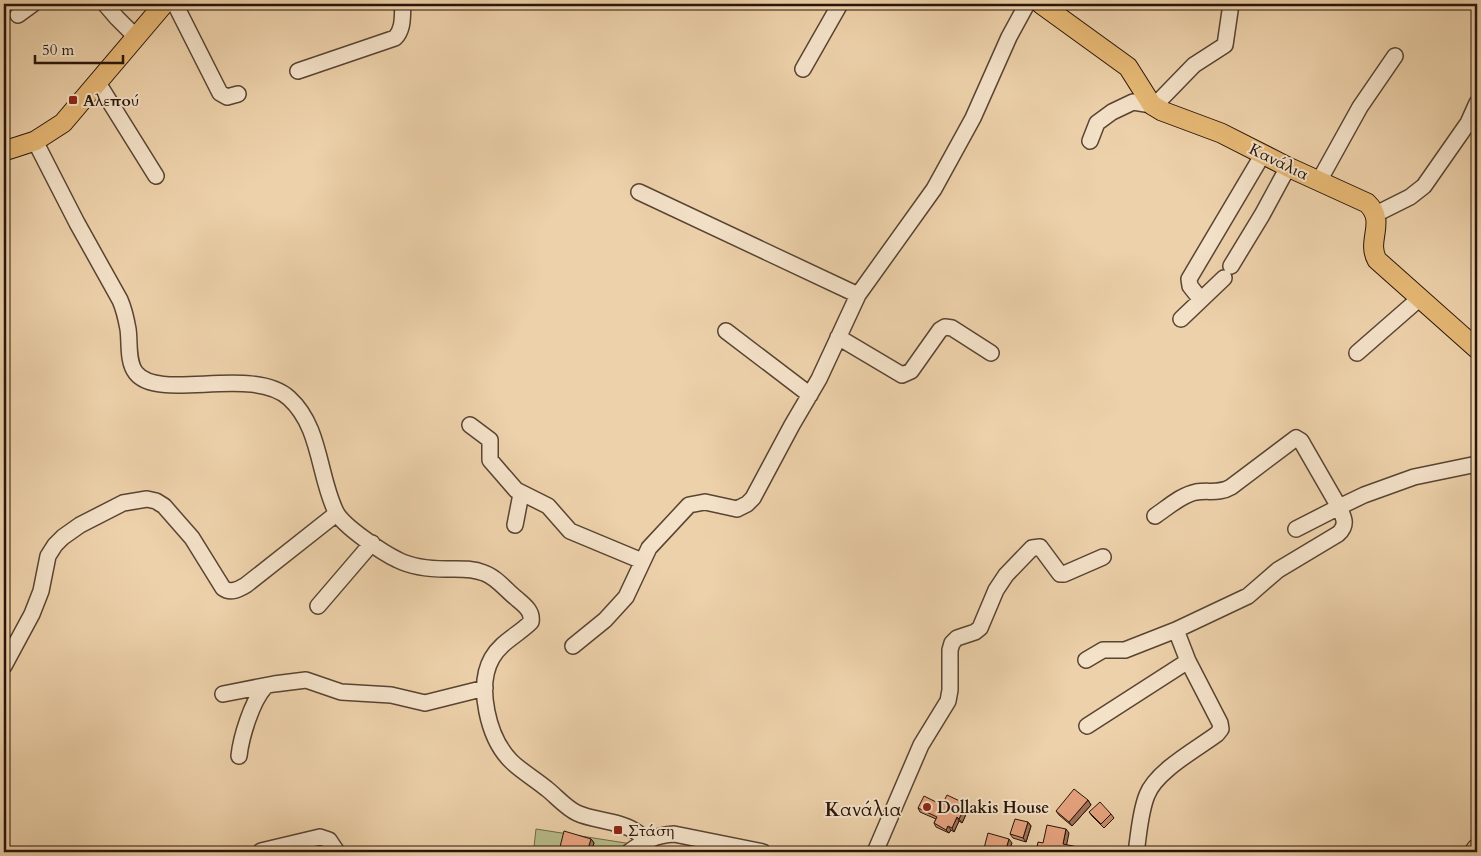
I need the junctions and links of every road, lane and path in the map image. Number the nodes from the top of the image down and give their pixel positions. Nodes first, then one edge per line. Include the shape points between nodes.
1 (33, 4) edge
2 (105, 4) edge
3 (164, 4) edge
4 (174, 4) edge
5 (403, 4) edge
6 (840, 4) edge
7 (1027, 4) edge
8 (1041, 4) edge
9 (1231, 4) edge
10 (1061, 10) edge
11 (18, 15) dead end
12 (136, 37) junction
13 (1395, 56) dead end
14 (802, 69) dead end
15 (298, 71) dead end
16 (98, 83) junction
17 (238, 94) dead end
18 (1477, 103) edge
19 (1152, 105) junction
20 (1471, 130) edge
21 (35, 141) junction
22 (1090, 141) dead end
23 (4, 152) edge
24 (1262, 154) junction
25 (1288, 167) junction
26 (156, 176) dead end
27 (1319, 181) junction
28 (640, 192) dead end
29 (1376, 214) junction
30 (858, 295) junction
31 (1420, 298) junction
32 (1201, 300) junction
33 (1181, 319) dead end
34 (726, 331) dead end
35 (838, 337) junction
36 (1477, 349) edge
37 (991, 353) dead end
38 (1357, 354) dead end
39 (810, 394) junction
40 (470, 425) dead end
41 (1477, 464) edge
42 (521, 494) junction
43 (1339, 507) junction
44 (336, 514) junction
45 (1154, 516) dead end
46 (514, 525) dead end
47 (1296, 529) dead end
48 (372, 543) junction
49 (1103, 558) dead end
50 (642, 562) junction
51 (318, 606) dead end
52 (1176, 630) junction
53 (573, 646) dead end
54 (1086, 660) dead end
55 (1188, 661) junction
56 (4, 666) edge
57 (265, 687) junction
58 (485, 688) junction
59 (223, 694) dead end
60 (1087, 726) dead end
61 (239, 756) dead end
62 (645, 841) junction
63 (1477, 848) edge
64 (261, 851) dead end
65 (337, 852) edge
66 (630, 852) edge
67 (763, 852) edge
68 (875, 852) edge
69 (1136, 852) edge
70 (1474, 852) edge

1 - 11 street
2 - 12 street
3 - 12 main road
4 - 17 street via 220,93 227,97
5 - 15 street via 401,27 395,38
6 - 14 street
7 - 30 street via 973,118 934,189
8 - 10 main road
9 - 19 street via 1225,45 1194,65
10 - 19 main road via 1128,67
12 - 16 main road
13 - 27 street via 1360,107
16 - 21 main road via 63,123
16 - 26 street
18 - 20 street
19 - 22 street via 1133,102 1112,112 1097,123
19 - 24 main road, Κανάλια via 1170,115 1227,135
20 - 29 street via 1424,186
21 - 23 main road
21 - 44 street via 120,300 135,372 149,382 238,383 278,391 286,396 298,407 310,429
24 - 25 main road, Κανάλια
24 - 32 street via 1189,279 1190,286
25 - 27 main road, Κανάλια
25 - 32 street via 1228,272
27 - 29 main road, Κανάλια via 1363,200
28 - 30 street
29 - 31 main road via 1375,256
30 - 35 street
31 - 36 main road
31 - 38 street
32 - 33 street
34 - 39 street
35 - 37 street via 902,375 911,371 945,326
35 - 39 street
39 - 50 street via 753,498 737,508 705,502 689,505 653,543
40 - 42 street via 489,439 491,462
41 - 43 street via 1414,478
42 - 46 street
42 - 50 street via 548,506 570,531
43 - 45 street via 1301,441 1296,438 1231,487 1219,492 1189,494
43 - 47 street
43 - 52 street via 1345,522 1344,529 1338,534 1278,570 1248,596
44 - 48 street
44 - 56 street via 246,584 230,591 221,585 192,538 160,502 138,499 109,509 67,533 50,551 35,607
48 - 51 street
48 - 58 street via 408,564 484,573 531,613 531,622 499,648 486,670
49 - 68 street via 1060,574 1040,547 1032,548 996,590 980,628 954,640 950,650 948,701 920,745
50 - 53 street via 626,597 606,620
52 - 54 street via 1126,650 1103,650
52 - 55 street
55 - 60 street
55 - 69 street via 1221,729 1153,784 1145,800
57 - 58 street via 306,680 341,692 390,695 425,703
57 - 59 street
57 - 61 street via 243,733
58 - 62 street via 490,727 511,761 573,811 628,827
62 - 66 street
62 - 67 street via 674,834
63 - 70 main road
64 - 65 street via 320,837 329,840

